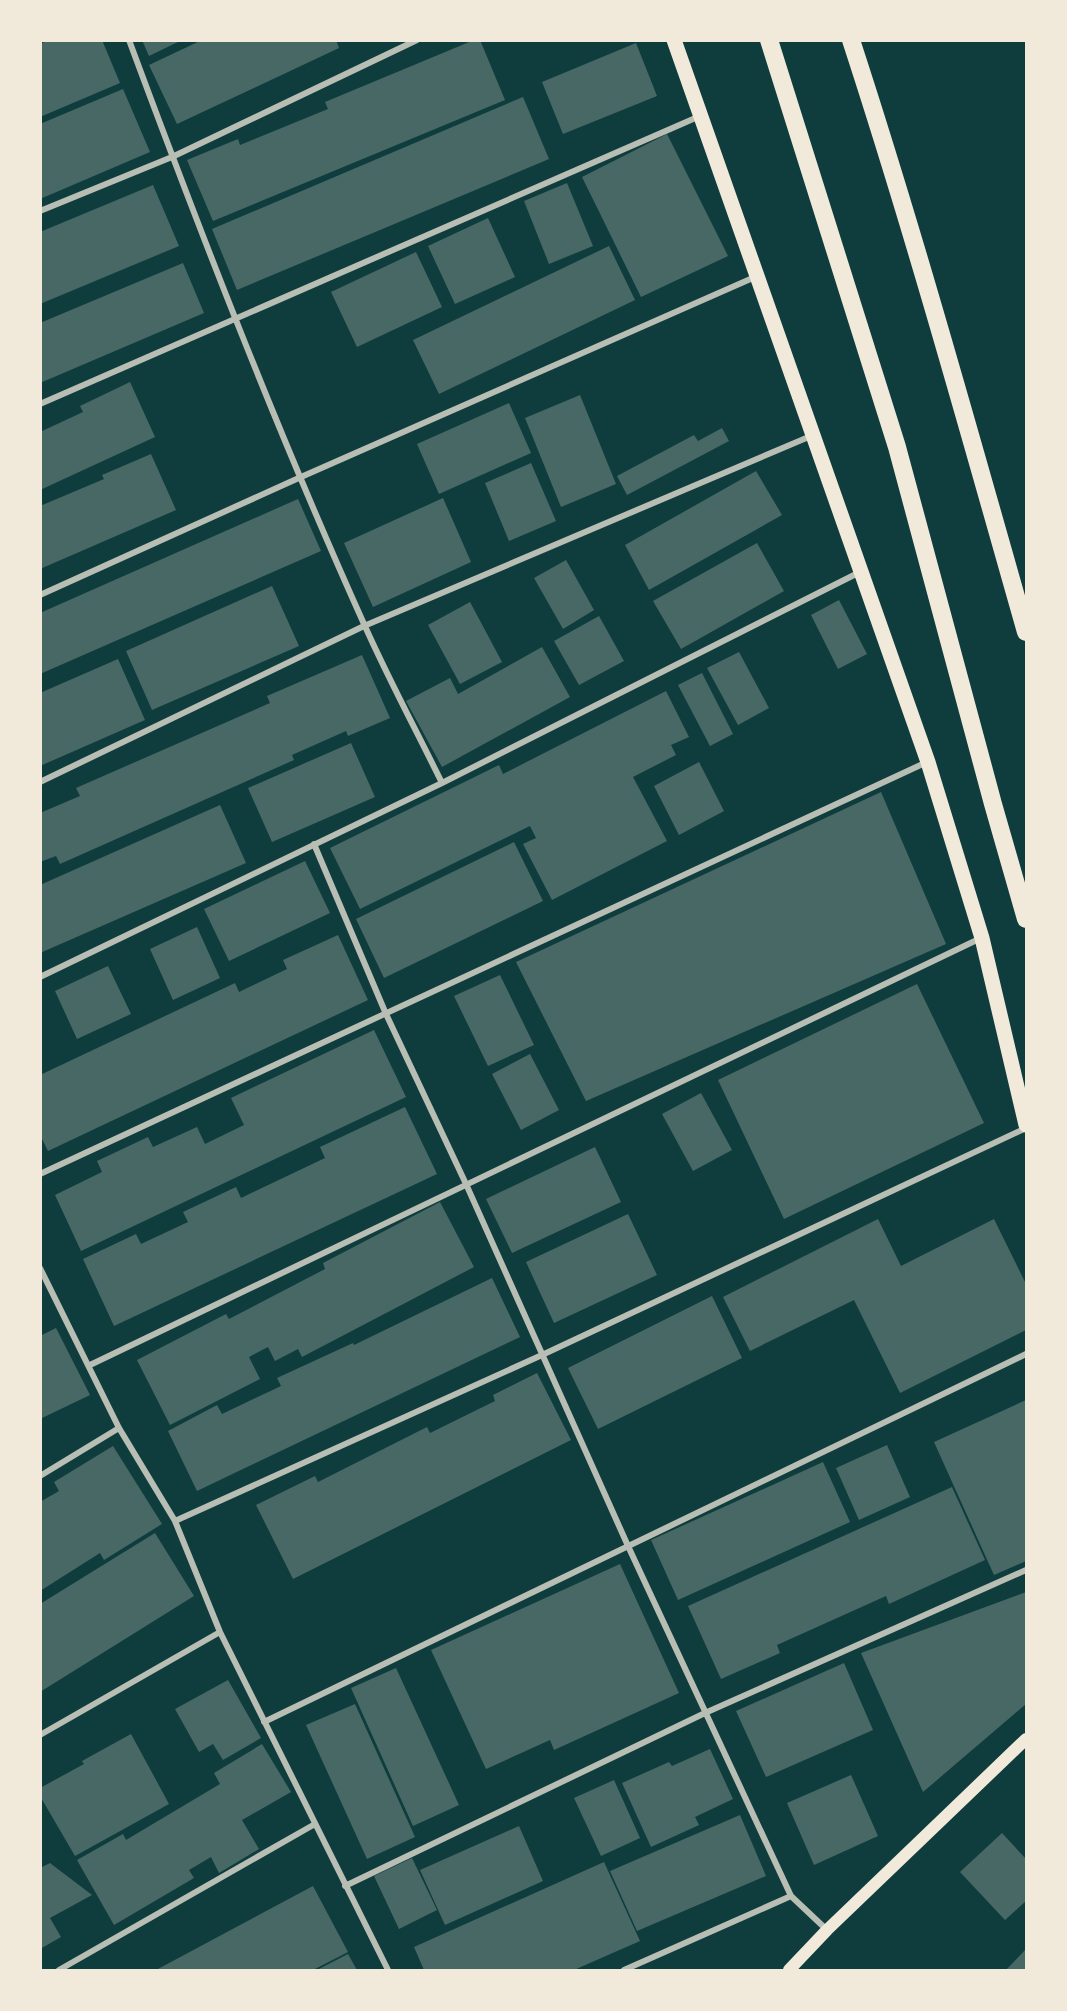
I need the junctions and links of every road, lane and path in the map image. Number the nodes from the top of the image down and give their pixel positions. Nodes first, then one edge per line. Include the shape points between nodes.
1 (129, 40) edge
2 (417, 40) edge
3 (674, 40) edge
4 (769, 40) edge
5 (851, 40) edge
6 (700, 116) junction
7 (172, 157) junction
8 (40, 211) edge
9 (758, 276) junction
10 (234, 318) junction
11 (40, 404) edge
12 (813, 435) junction
13 (301, 477) junction
14 (861, 572) junction
15 (40, 595) edge
16 (364, 626) junction
17 (1026, 632) edge
18 (928, 762) junction
19 (40, 782) edge
20 (442, 783) junction
21 (314, 844) junction
22 (1026, 919) edge
23 (982, 938) junction
24 (40, 977) edge
25 (386, 1014) junction
26 (1026, 1127) edge
27 (40, 1174) edge
28 (466, 1184) junction
29 (40, 1268) edge
30 (1026, 1354) edge
31 (542, 1355) junction
32 (90, 1365) junction
33 (119, 1428) junction
34 (40, 1476) edge
35 (175, 1521) junction
36 (628, 1546) junction
37 (1026, 1570) edge
38 (220, 1632) junction
39 (705, 1713) junction
40 (264, 1722) junction
41 (40, 1735) edge
42 (1026, 1739) edge
43 (315, 1824) junction
44 (345, 1886) junction
45 (790, 1896) junction
46 (827, 1930) junction
47 (59, 1971) edge
48 (388, 1971) edge
49 (624, 1971) edge
50 (789, 1971) edge

1 - 7 street
2 - 7 street
3 - 6 main road
4 - 22 highway via 897,447
5 - 17 highway
6 - 9 main road
6 - 10 street
7 - 8 street
7 - 10 street
9 - 12 main road
9 - 13 street
10 - 11 street
10 - 13 street
12 - 14 main road
12 - 16 street
13 - 15 street
13 - 16 street
14 - 18 main road
14 - 20 street
16 - 19 street
16 - 20 street
18 - 23 main road
18 - 25 street
20 - 21 street
21 - 24 street
21 - 25 street
23 - 26 main road
23 - 28 street
25 - 27 street
25 - 28 street
26 - 31 street
28 - 31 street
28 - 32 street
29 - 32 street
30 - 36 street
31 - 35 street
31 - 36 street
32 - 33 street
33 - 34 street
33 - 35 street
35 - 38 street
36 - 39 street
36 - 40 street
37 - 39 street
38 - 40 street
38 - 41 street
39 - 44 street
39 - 45 street
40 - 43 street
42 - 46 main road
43 - 44 street
43 - 47 street
44 - 48 street
45 - 46 street
45 - 49 street
46 - 50 main road

